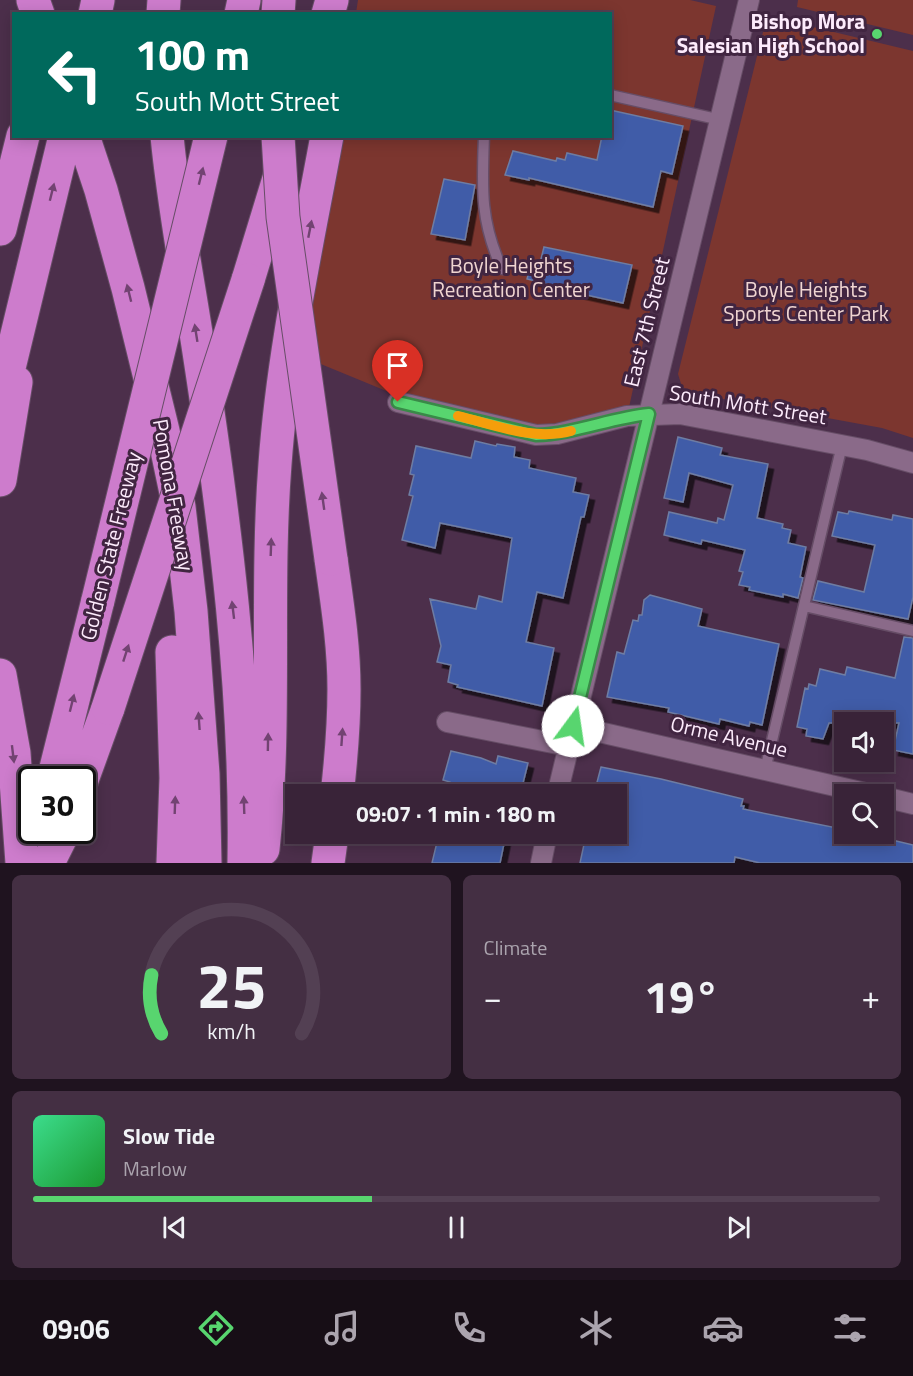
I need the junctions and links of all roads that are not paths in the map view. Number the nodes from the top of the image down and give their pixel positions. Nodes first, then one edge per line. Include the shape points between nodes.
1 (749, 0) edge
2 (612, 95) edge
3 (721, 120) junction
4 (22, 138) edge
5 (65, 138) edge
6 (84, 138) edge
7 (167, 138) edge
8 (211, 138) edge
9 (278, 138) edge
10 (290, 138) edge
11 (327, 138) edge
12 (484, 138) edge
13 (3, 217) edge
14 (38, 247) junction
15 (502, 269) dead end
16 (398, 402) dead end
17 (0, 405) edge
18 (649, 414) junction
19 (164, 431) junction
20 (842, 445) junction
21 (913, 464) edge
22 (0, 480) edge
23 (804, 606) junction
24 (913, 631) edge
25 (0, 675) edge
26 (447, 722) dead end
27 (573, 726) junction
28 (568, 746) junction
29 (56, 766) edge
30 (87, 766) edge
31 (765, 770) junction
32 (338, 784) edge
33 (559, 784) edge
34 (834, 786) edge
35 (894, 799) edge
36 (913, 804) edge
37 (0, 825) edge
38 (37, 844) edge
39 (58, 844) edge
40 (331, 844) edge
41 (545, 844) edge
42 (20, 863) edge
43 (32, 863) edge
44 (48, 863) edge
45 (173, 863) edge
46 (205, 863) edge
47 (244, 863) edge
48 (262, 863) edge
49 (328, 863) edge
50 (541, 863) edge

1 - 3 street, East 7th Street
2 - 3 lane
3 - 18 street, East 7th Street
4 - 13 highway
14 -> 5 highway
19 -> 6 highway, Pomona Freeway
47 -> 7 highway via 236,628
29 -> 8 highway, Golden State Freeway, bridge
32 -> 9 highway, bridge via 344,688 339,613 283,217
30 -> 10 highway, bridge via 248,280
48 -> 11 highway via 267,809 275,464 286,356
12 - 15 lane via 482,196 492,247
14 - 17 highway
14 - 22 highway
16 - 18 street, South Mott Street via 536,435
18 - 20 street, South Mott Street via 680,414
18 - 27 street, East 7th Street
45 -> 19 highway via 175,711
46 -> 19 highway, Pomona Freeway via 191,611 179,507
20 - 21 street, South Mott Street
20 - 23 lane
23 - 24 lane
23 - 31 lane
25 -> 42 highway via 14,753
26 - 28 street
27 - 28 street, East 7th Street
27 - 31 street, Orme Avenue
28 - 33 street, East 7th Street
31 - 34 street, Orme Avenue
35 - 36 street
37 - 42 highway
38 - 43 highway
39 - 44 highway
40 - 49 highway
41 - 50 street

